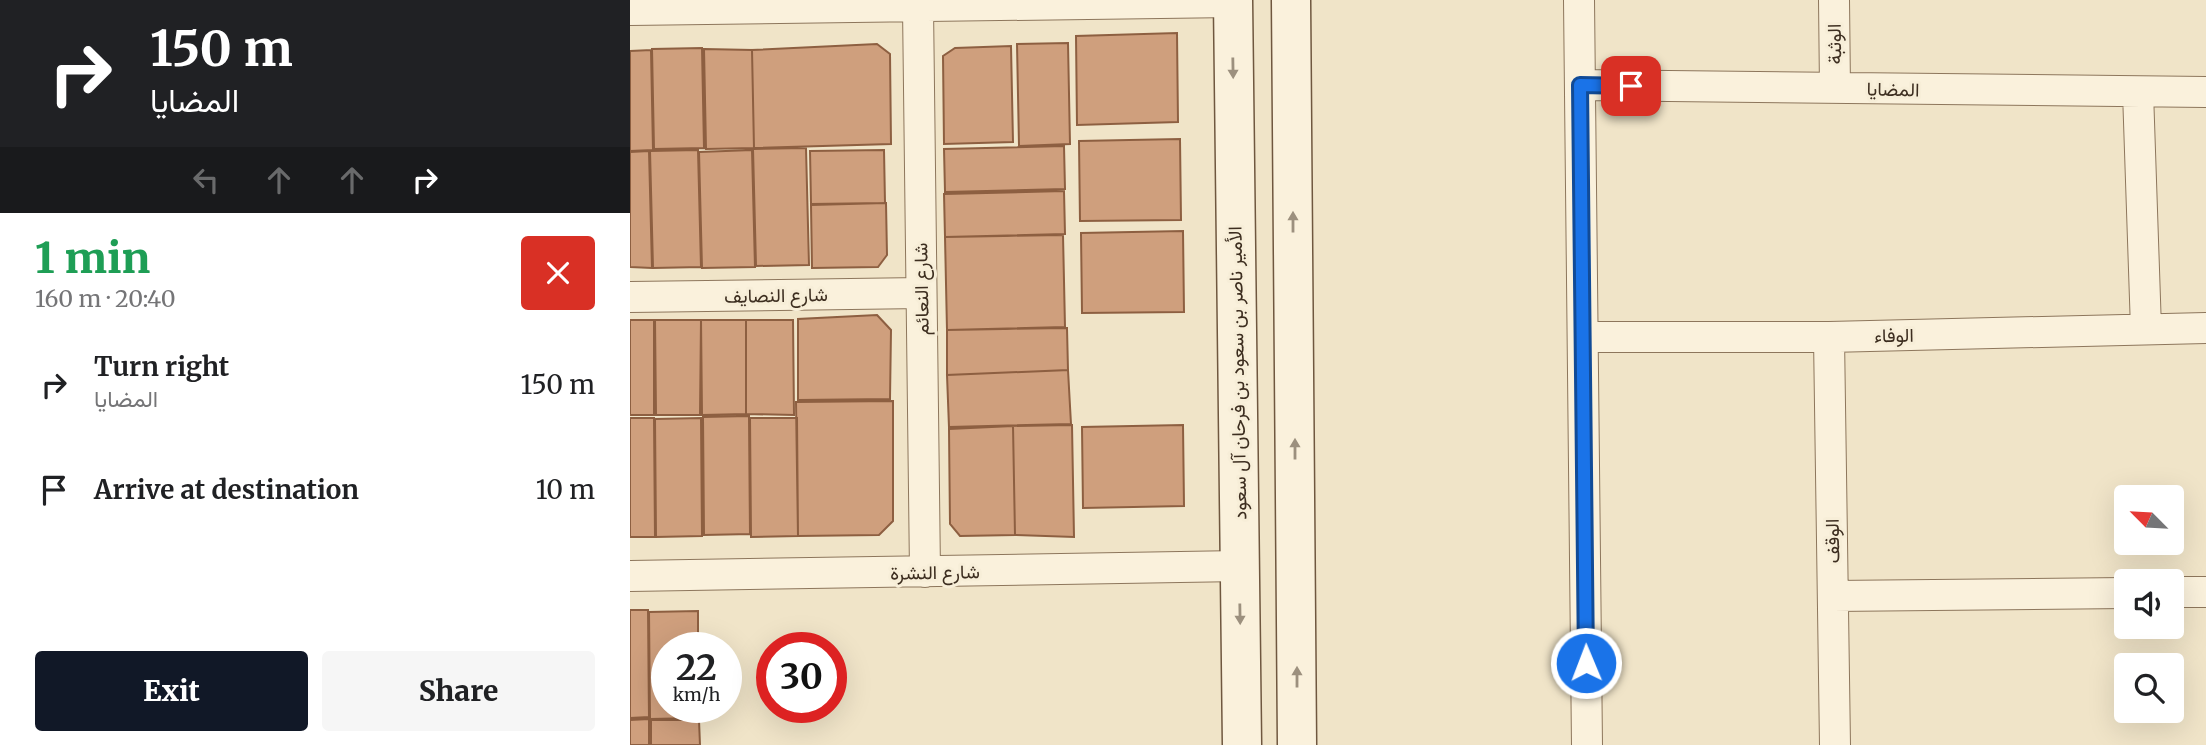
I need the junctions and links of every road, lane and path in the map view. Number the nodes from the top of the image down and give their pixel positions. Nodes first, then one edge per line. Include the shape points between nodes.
1 (1291, 0) edge
2 (1579, 0) edge
3 (1834, 0) edge
4 (1233, 1) edge
5 (918, 7) junction
6 (630, 10) edge
7 (1580, 85) junction
8 (1835, 88) junction
9 (2138, 92) junction
10 (2206, 92) edge
11 (921, 293) junction
12 (630, 297) edge
13 (2206, 328) edge
14 (2146, 329) junction
15 (1583, 337) junction
16 (1829, 337) junction
17 (1240, 566) junction
18 (925, 572) junction
19 (630, 576) edge
20 (2184, 592) edge
21 (2206, 592) edge
22 (2114, 593) edge
23 (1833, 596) junction
24 (1242, 745) edge
25 (1297, 745) edge
26 (1587, 745) edge
27 (1835, 745) edge

25 -> 1 street
2 - 7 street
3 - 8 street, الوثبة
4 - 5 street
4 -> 17 street, الأمير ناصر بن سعود بن فرحان آل سعود
5 - 6 street
5 - 11 street, شارع النعائم
7 - 8 street, المضايا
7 - 15 street
8 - 9 street, المضايا
9 - 10 street, المضايا
9 - 14 street
11 - 12 street, شارع النصايف
11 - 18 street, شارع النعائم
13 - 14 street, الوفاء
14 - 16 street, الوفاء
15 - 16 street, الوفاء
15 - 26 street
16 - 23 street, الوقف
17 - 18 street, شارع النشرة
17 -> 24 street, الأمير ناصر بن سعود بن فرحان آل سعود
18 - 19 street, شارع النشرة
20 - 21 street
22 - 23 street
23 - 27 street, الوقف

